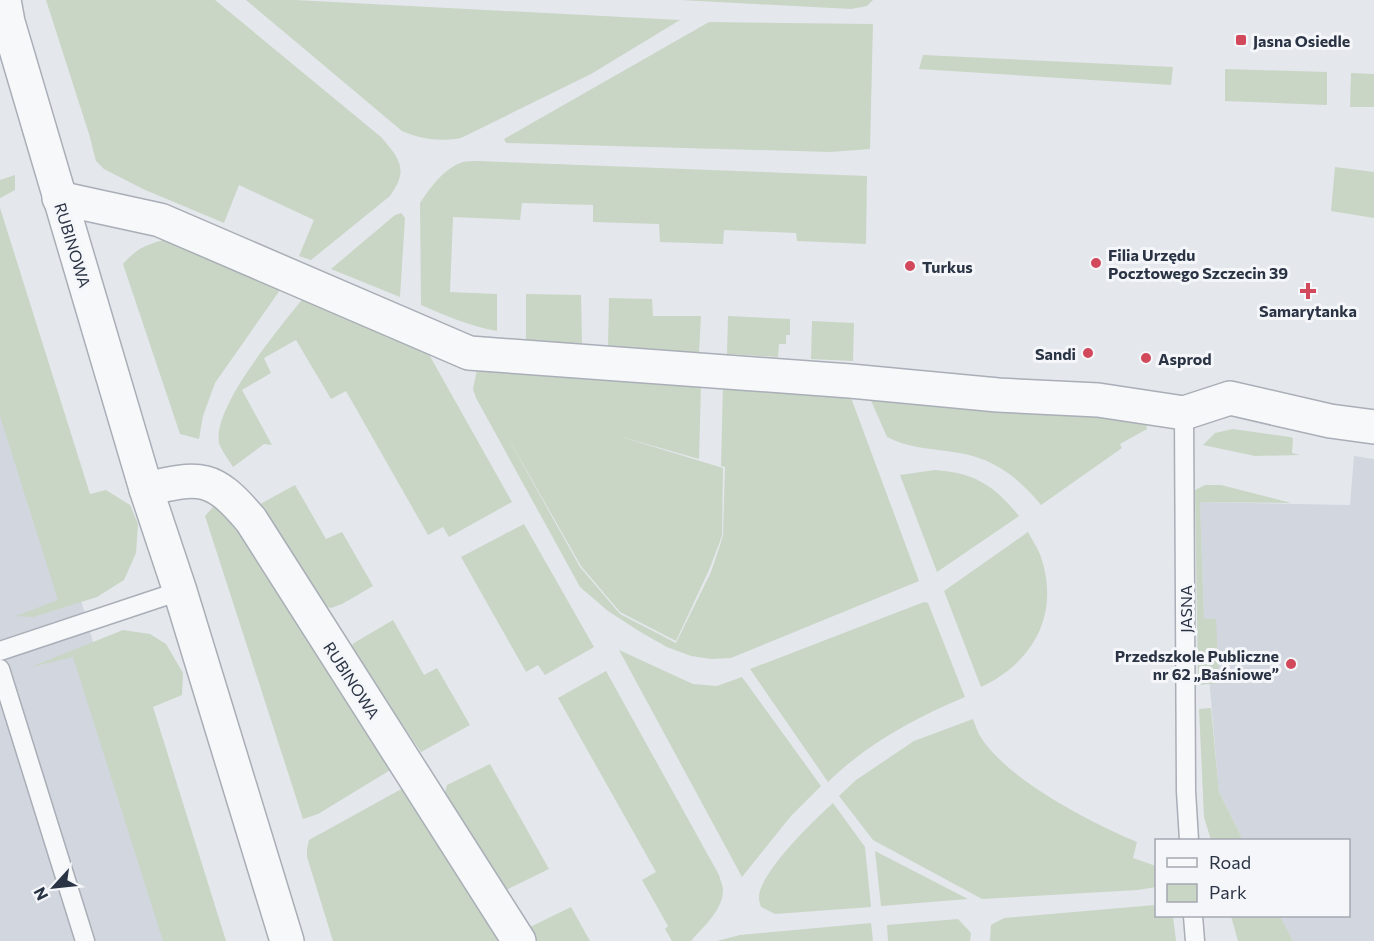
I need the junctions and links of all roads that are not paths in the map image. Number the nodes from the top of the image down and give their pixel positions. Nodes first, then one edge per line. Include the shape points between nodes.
1 (4, 0) edge
2 (59, 198) junction
3 (1184, 413) junction
4 (1374, 427) edge
5 (146, 489) junction
6 (180, 591) junction
7 (0, 651) edge
8 (0, 669) edge
9 (1189, 839) edge
10 (1193, 917) edge
11 (85, 941) edge
12 (287, 941) edge
13 (519, 941) edge
14 (1195, 941) edge

1 - 2 street, RUBINOWA
2 - 3 street via 160,220 469,353 1098,400
2 - 5 street, RUBINOWA
3 - 4 street via 1230,398
3 - 9 lane, JASNA
5 - 6 street, RUBINOWA
5 - 13 street, RUBINOWA via 185,480 209,482 232,498 251,520
6 - 7 lane
6 - 12 street, RUBINOWA
8 - 11 lane
10 - 14 lane

